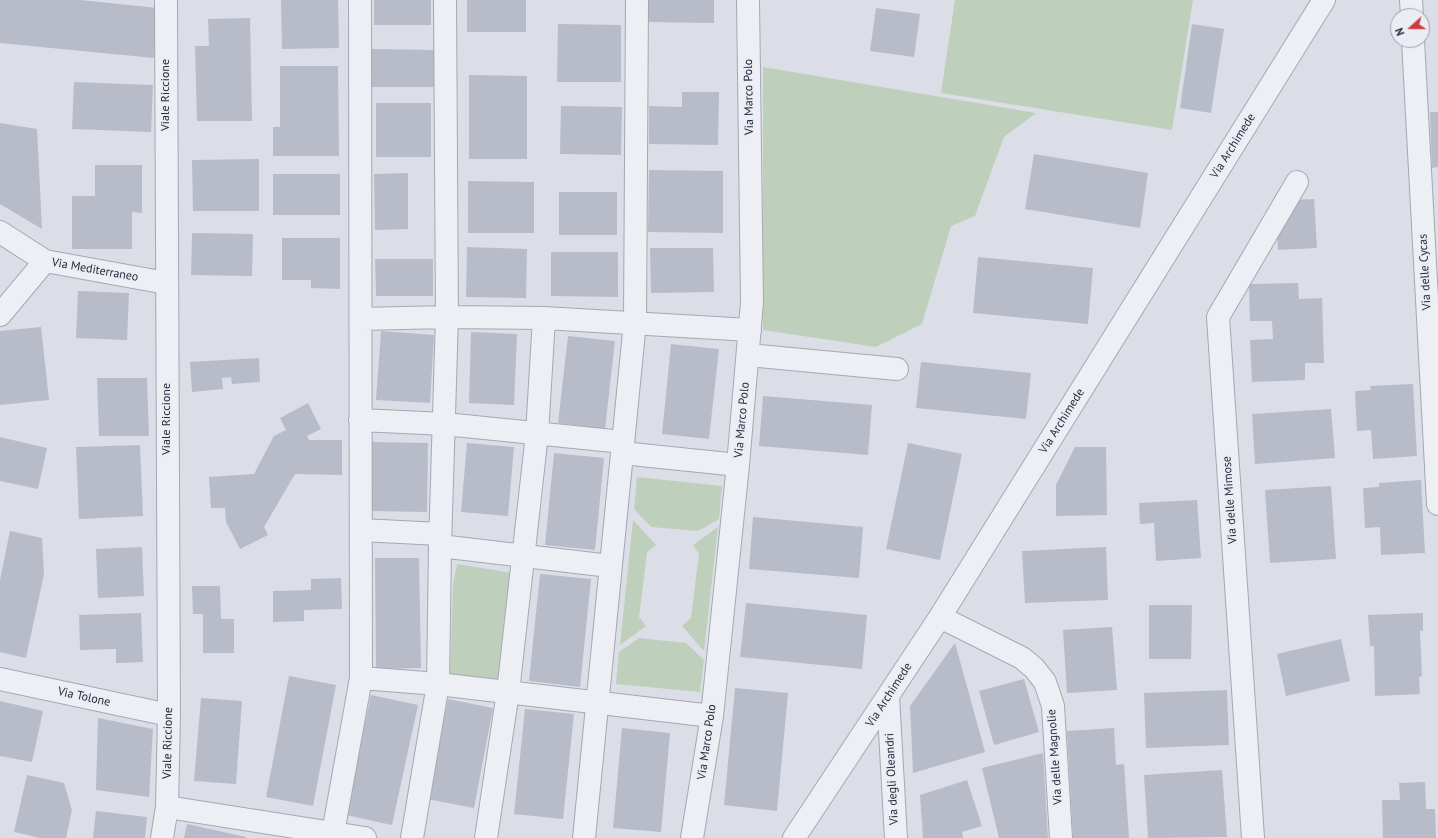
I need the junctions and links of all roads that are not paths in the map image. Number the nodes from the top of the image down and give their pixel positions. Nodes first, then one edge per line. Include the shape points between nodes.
1 (166, 0) edge
2 (360, 0) edge
3 (445, 0) edge
4 (637, 0) edge
5 (748, 0) edge
6 (1324, 0) edge
7 (1413, 48) edge
8 (1297, 182) dead end
9 (0, 232) edge
10 (46, 261) junction
11 (166, 283) junction
12 (0, 315) edge
13 (447, 317) junction
14 (544, 318) junction
15 (361, 319) junction
16 (635, 322) junction
17 (750, 330) junction
18 (748, 355) junction
19 (897, 369) dead end
20 (360, 420) junction
21 (445, 424) junction
22 (537, 434) junction
23 (623, 448) junction
24 (738, 465) junction
25 (1438, 504) edge
26 (361, 530) junction
27 (440, 540) junction
28 (522, 555) junction
29 (610, 566) junction
30 (940, 617) junction
31 (361, 678) junction
32 (0, 679) edge
33 (438, 684) junction
34 (508, 692) junction
35 (888, 696) junction
36 (598, 703) junction
37 (169, 715) junction
38 (712, 716) junction
39 (167, 807) junction
40 (333, 833) junction
41 (162, 838) edge
42 (364, 838) edge
43 (412, 838) edge
44 (486, 838) edge
45 (584, 838) edge
46 (692, 838) edge
47 (794, 838) edge
48 (896, 838) edge
49 (1061, 838) edge
50 (1253, 838) edge

1 - 11 street, Viale Riccione
2 - 15 street
3 - 13 street
4 - 16 street
5 - 17 street, Via Marco Polo via 752,302
6 - 30 street, Via Archimede
7 - 25 street, Via delle Cycas
8 - 50 street, Via delle Mimose via 1218,317
9 - 10 street
10 - 11 street, Via Mediterraneo
10 - 12 street, Via Mediterraneo
11 - 37 street, Viale Riccione
13 - 14 street
13 - 15 street
13 - 21 street
14 - 16 street
14 - 22 street
15 - 20 street
16 - 17 street
16 - 23 street
17 - 18 street, Via Marco Polo
18 - 19 street
18 - 24 street, Via Marco Polo
20 - 21 street
20 - 26 street
21 - 22 street
21 - 27 street
22 - 23 street
22 - 28 street
23 - 24 street
23 - 29 street
24 - 38 street, Via Marco Polo
26 - 27 street
26 - 31 street
27 - 28 street
27 - 33 street
28 - 29 street
28 - 34 street
29 - 36 street
30 - 35 street, Via Archimede
30 - 49 street, Via delle Magnolie via 1022,658 1045,682 1053,706
31 - 33 street
31 - 40 street
32 - 37 street, Via Tolone
33 - 34 street
33 - 43 street
34 - 36 street
34 - 44 street
35 - 47 street, Via Archimede
35 - 48 street, Via degli Oleandri
36 - 38 street
36 - 45 street
37 - 39 street, Viale Riccione
38 - 46 street, Via Marco Polo
39 - 40 street
39 - 41 street, Viale Riccione
40 - 42 street

